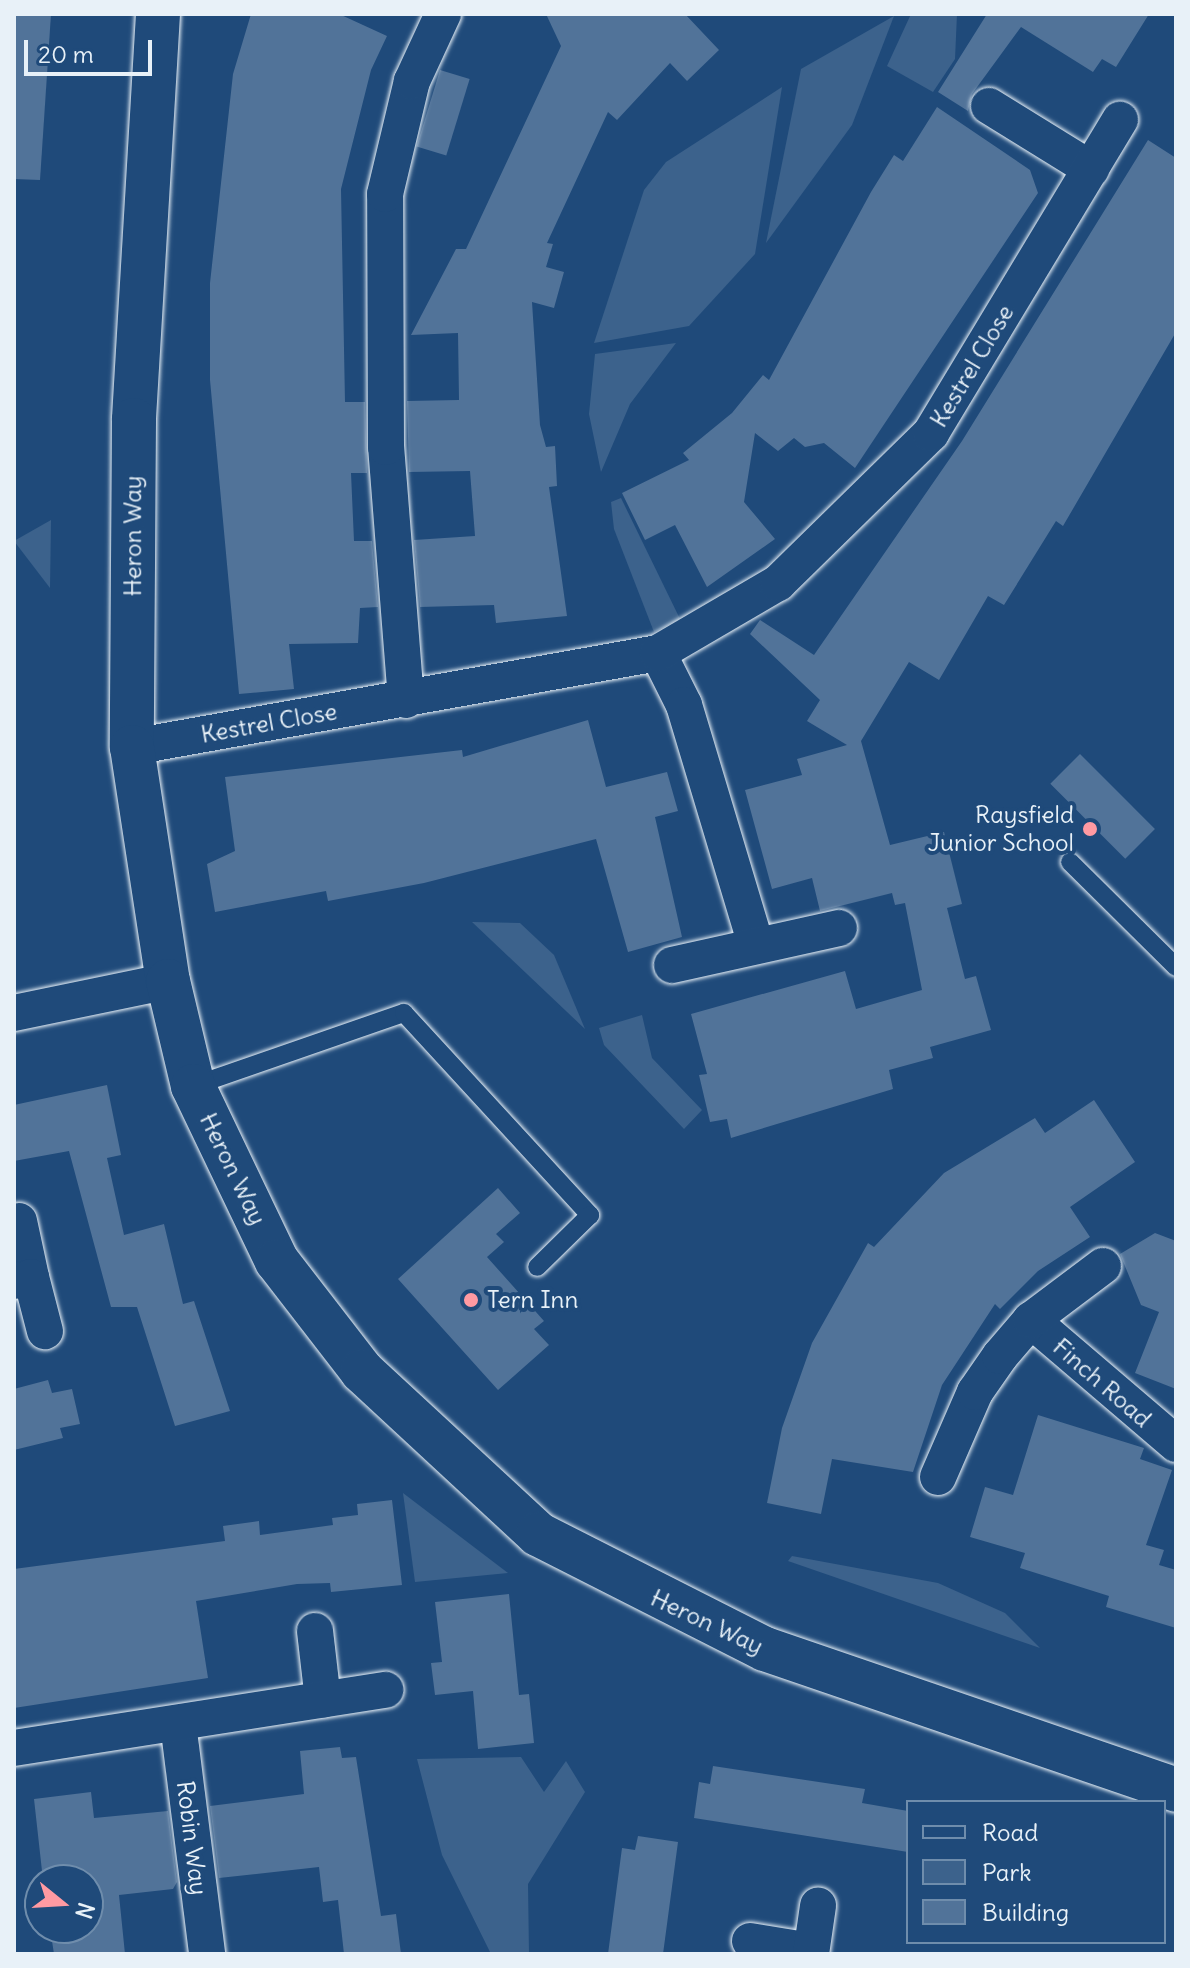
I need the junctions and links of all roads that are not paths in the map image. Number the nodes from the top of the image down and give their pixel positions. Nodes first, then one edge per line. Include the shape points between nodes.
1 (158, 14) edge
2 (443, 14) edge
3 (989, 106) dead end
4 (1120, 120) dead end
5 (1091, 169) junction
6 (658, 653) junction
7 (406, 700) junction
8 (132, 747) junction
9 (1070, 862) dead end
10 (839, 928) dead end
11 (756, 945) junction
12 (672, 965) dead end
13 (1176, 967) edge
14 (168, 981) junction
15 (14, 1013) edge
16 (193, 1086) junction
17 (19, 1221) dead end
18 (1103, 1266) dead end
19 (537, 1267) dead end
20 (22, 1279) edge
21 (1031, 1320) junction
22 (45, 1331) dead end
23 (1176, 1444) edge
24 (938, 1477) dead end
25 (315, 1631) dead end
26 (386, 1690) dead end
27 (323, 1700) junction
28 (178, 1723) junction
29 (14, 1748) edge
30 (1176, 1790) edge
31 (818, 1906) dead end
32 (750, 1941) dead end
33 (811, 1953) edge
34 (207, 1954) edge

1 - 8 street, Heron Way via 134,420
2 - 7 street via 412,81 385,194 386,447
3 - 5 street
4 - 5 street, Kestrel Close
5 - 6 street, Kestrel Close via 931,433 778,583
6 - 7 street, Kestrel Close
6 - 11 street via 684,705
7 - 8 street, Kestrel Close
8 - 14 street, Heron Way
9 - 13 lane
10 - 11 street
11 - 12 street
14 - 15 street
14 - 16 street, Heron Way
16 - 19 lane via 404,1013 590,1215
16 - 30 street, Heron Way via 277,1261 362,1371 538,1534 640,1591 765,1649
17 - 20 street
18 - 21 street, Finch Road
20 - 22 street
21 - 23 street, Finch Road
21 - 24 street, Finch Road via 975,1392
25 - 27 street
26 - 27 street
27 - 28 street
28 - 29 street
28 - 34 street, Robin Way
31 - 33 street
32 - 33 street

